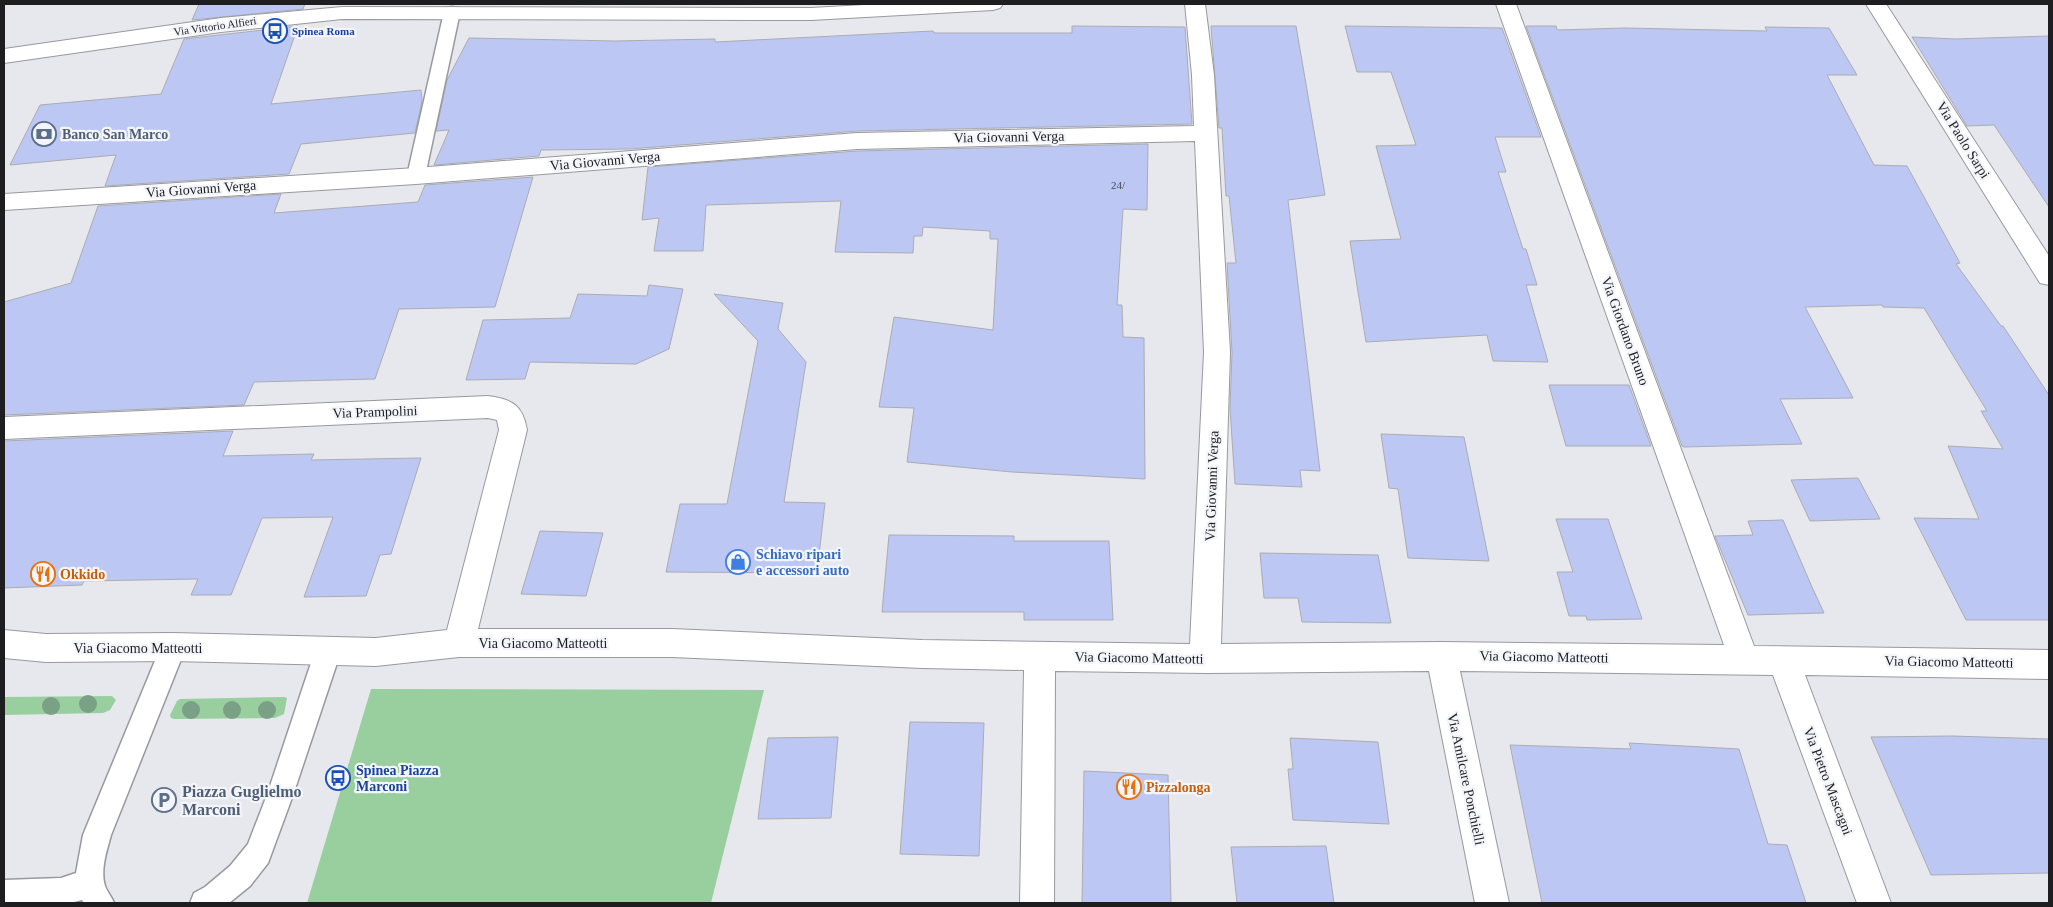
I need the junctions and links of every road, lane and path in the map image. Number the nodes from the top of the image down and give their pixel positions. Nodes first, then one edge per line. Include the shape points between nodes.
1 (867, 4) edge
2 (993, 4) edge
3 (1195, 4) edge
4 (1506, 4) edge
5 (1876, 4) edge
6 (452, 12) junction
7 (839, 13) junction
8 (5, 56) edge
9 (1206, 133) junction
10 (416, 176) junction
11 (4, 202) edge
12 (2049, 276) edge
13 (4, 428) edge
14 (459, 642) junction
15 (4, 644) edge
16 (173, 647) junction
17 (46, 648) junction
18 (328, 651) junction
19 (4, 655) edge
20 (1040, 656) junction
21 (1441, 656) junction
22 (1206, 659) junction
23 (1744, 659) junction
24 (1783, 659) junction
25 (2049, 664) edge
26 (95, 893) edge
27 (4, 894) edge
28 (204, 903) edge
29 (1037, 903) edge
30 (1492, 903) edge
31 (1874, 903) edge

1 - 7 street
2 - 7 street, Via Vittorio Alfieri
3 - 9 street, Via Giovanni Verga
4 - 23 street, Via Giordano Bruno
5 - 12 street, Via Paolo Sarpi
6 - 7 street, Via Vittorio Alfieri
6 - 8 street, Via Vittorio Alfieri via 286,17
6 - 10 lane
9 - 10 street, Via Giovanni Verga via 857,141
9 - 22 street, Via Giovanni Verga via 1217,352
10 - 11 street, Via Giovanni Verga
13 - 14 street, Via Prampolini via 488,407 503,409 511,417 513,430
14 - 18 street, Via Giacomo Matteotti via 376,652
14 - 20 street, Via Giacomo Matteotti via 672,643
15 - 17 street, Via Giacomo Matteotti
16 - 17 street, Via Giacomo Matteotti
16 - 18 street, Via Giacomo Matteotti
16 - 26 lane via 98,835 90,861
17 - 19 street, Via Giacomo Matteotti
18 - 28 lane via 258,853 240,876
20 - 22 street, Via Giacomo Matteotti
20 - 29 street
21 - 22 street, Via Giacomo Matteotti
21 - 23 street, Via Giacomo Matteotti
21 - 30 street, Via Amilcare Ponchielli
23 - 24 street, Via Giacomo Matteotti
24 - 25 street, Via Giacomo Matteotti
24 - 31 street, Via Pietro Mascagni
26 - 27 lane

